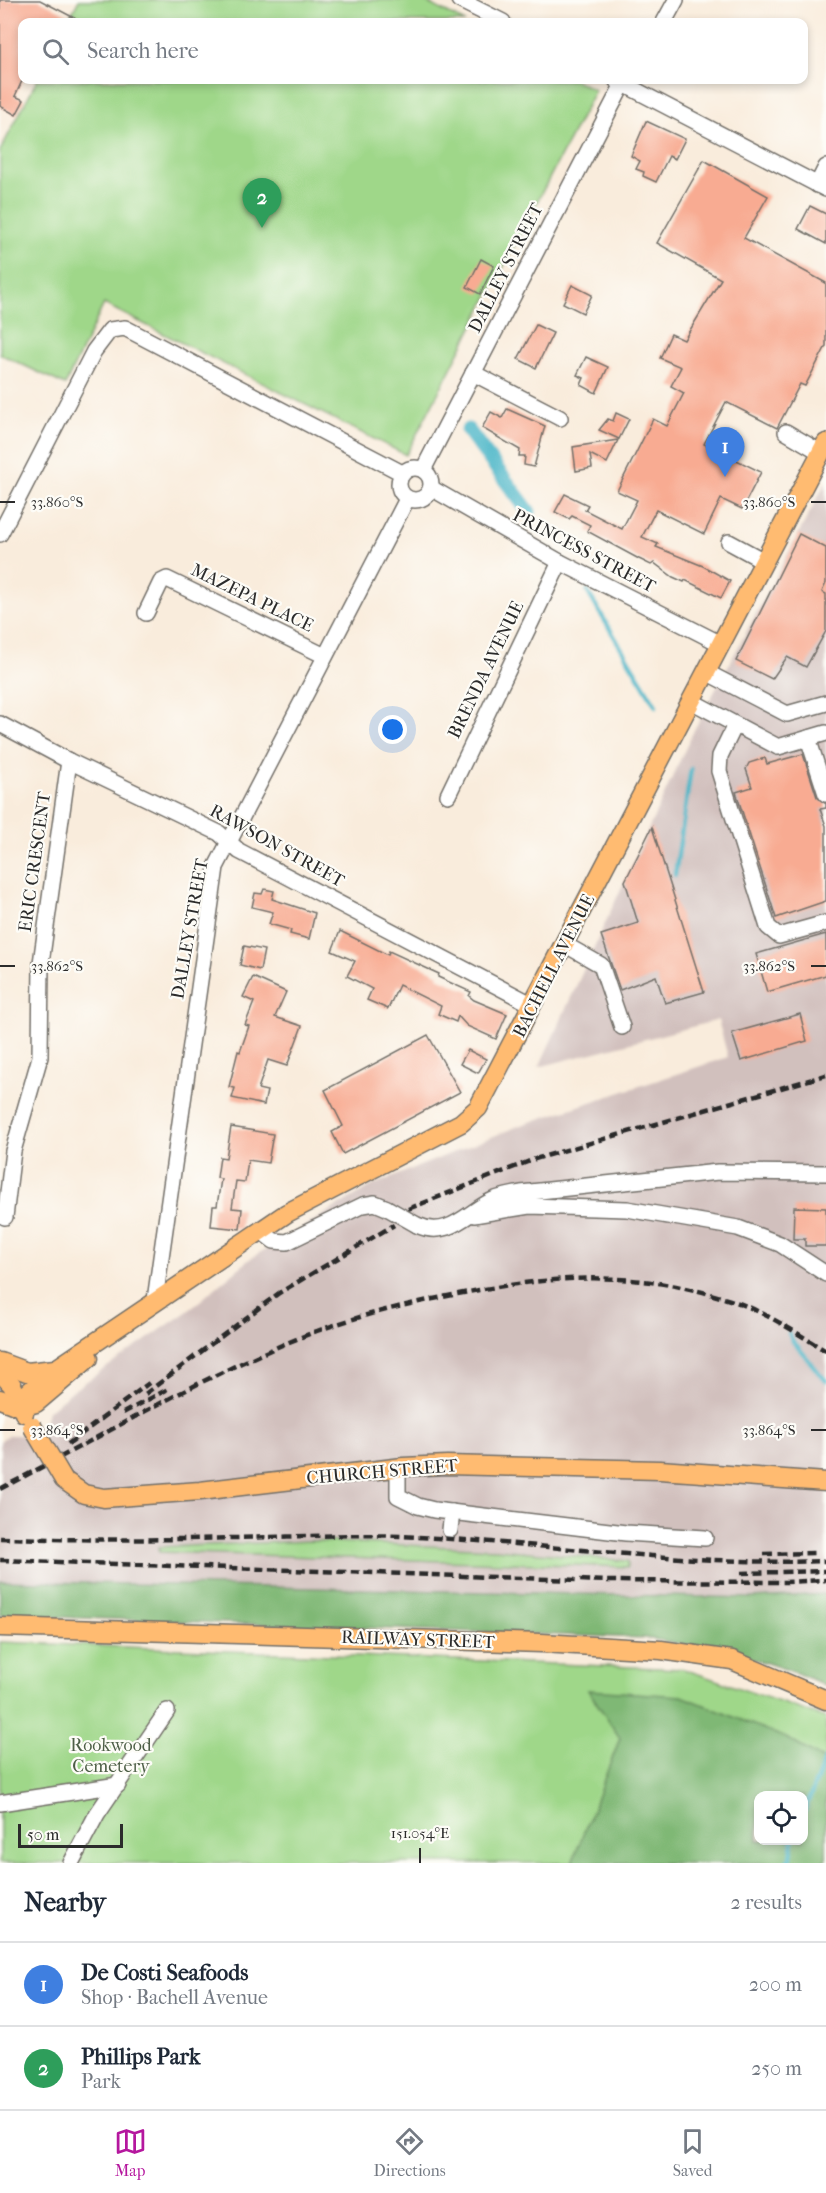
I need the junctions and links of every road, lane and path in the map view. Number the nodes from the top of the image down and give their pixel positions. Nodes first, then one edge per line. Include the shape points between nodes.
1 (459, 0) edge
2 (676, 0) edge
3 (495, 18) edge
4 (666, 18) edge
5 (624, 84) edge
6 (627, 84) edge
7 (826, 167) edge
8 (821, 187) edge
9 (473, 373) junction
10 (560, 418) dead end
11 (786, 432) dead end
12 (823, 448) edge
13 (423, 470) junction
14 (402, 473) junction
15 (431, 488) junction
16 (407, 498) junction
17 (0, 534) edge
18 (729, 542) dead end
19 (764, 561) junction
20 (560, 562) junction
21 (146, 613) dead end
22 (721, 644) junction
23 (325, 656) junction
24 (706, 672) junction
25 (691, 701) junction
26 (826, 703) edge
27 (0, 724) edge
28 (735, 725) junction
29 (826, 733) edge
30 (808, 738) junction
31 (69, 761) junction
32 (826, 794) edge
33 (448, 795) dead end
34 (227, 843) junction
35 (826, 923) edge
36 (564, 945) junction
37 (533, 1005) junction
38 (622, 1027) dead end
39 (826, 1173) edge
40 (4, 1216) dead end
41 (471, 1216) junction
42 (260, 1230) junction
43 (826, 1274) edge
44 (155, 1300) junction
45 (114, 1331) junction
46 (0, 1362) edge
47 (56, 1369) junction
48 (0, 1372) edge
49 (0, 1399) edge
50 (20, 1407) junction
51 (398, 1468) junction
52 (826, 1482) edge
53 (452, 1512) junction
54 (450, 1530) dead end
55 (705, 1538) dead end
56 (0, 1627) edge
57 (826, 1700) edge
58 (167, 1711) dead end
59 (118, 1785) junction
60 (0, 1803) edge
61 (71, 1863) edge

1 - 3 street
2 - 4 street
5 - 9 street, DALLEY STREET
6 - 8 street
7 - 8 street
9 - 10 street
9 - 13 street, DALLEY STREET
11 - 12 street
12 - 19 main road, BACHELL AVENUE
13 - 14 street via 412,468
13 - 15 street via 430,478
14 - 16 street via 399,487
14 - 17 street via 125,328 110,330 94,351
15 - 16 street via 421,499
15 - 20 street, PRINCESS STREET
16 - 23 street, DALLEY STREET
18 - 19 street
19 - 22 main road, BACHELL AVENUE
20 - 22 street, PRINCESS STREET
20 - 33 street, BRENDA AVENUE
21 - 23 street, MAZEPA PLACE via 161,582 167,579
22 - 24 main road, BACHELL AVENUE
23 - 34 street, DALLEY STREET
24 - 25 main road, BACHELL AVENUE
24 - 26 street via 787,714
25 - 28 street
25 - 36 main road, BACHELL AVENUE
27 - 31 street, RAWSON STREET
28 - 30 street via 778,747
28 - 35 street via 720,756 719,771 768,927 779,936
29 - 30 street
30 - 32 street
31 - 34 street, RAWSON STREET via 219,833
31 - 40 street, ERIC CRESCENT via 40,963 40,1057 13,1151
34 - 37 street, RAWSON STREET
34 - 44 street, DALLEY STREET via 216,867
36 - 37 main road, BACHELL AVENUE
36 - 38 street via 601,965
37 - 42 main road, BACHELL AVENUE via 485,1099 470,1116 314,1197
39 - 41 street via 718,1172 540,1191 491,1201
41 - 42 street, bridge via 440,1229 426,1230 375,1203 363,1205 287,1242 274,1241
41 - 43 street via 529,1206 627,1209 738,1228 780,1244
42 - 44 main road, BACHELL AVENUE
44 - 45 main road, BACHELL AVENUE
45 - 47 main road, BACHELL AVENUE
45 - 50 main road, BACHELL AVENUE via 72,1374 36,1403
46 - 47 main road via 27,1372
47 - 50 main road, BACHELL AVENUE via 32,1389
48 - 50 main road, CHURCH STREET via 16,1393
49 - 50 main road
50 - 51 main road, CHURCH STREET, bridge via 64,1480 84,1494 115,1498 200,1491
51 - 52 main road, CHURCH STREET via 447,1465 660,1470
51 - 53 street via 398,1496 418,1506
53 - 54 street
53 - 55 street via 626,1533
56 - 57 main road, RAILWAY STREET via 661,1650 732,1660
58 - 59 street
59 - 60 street
59 - 61 street via 97,1814

